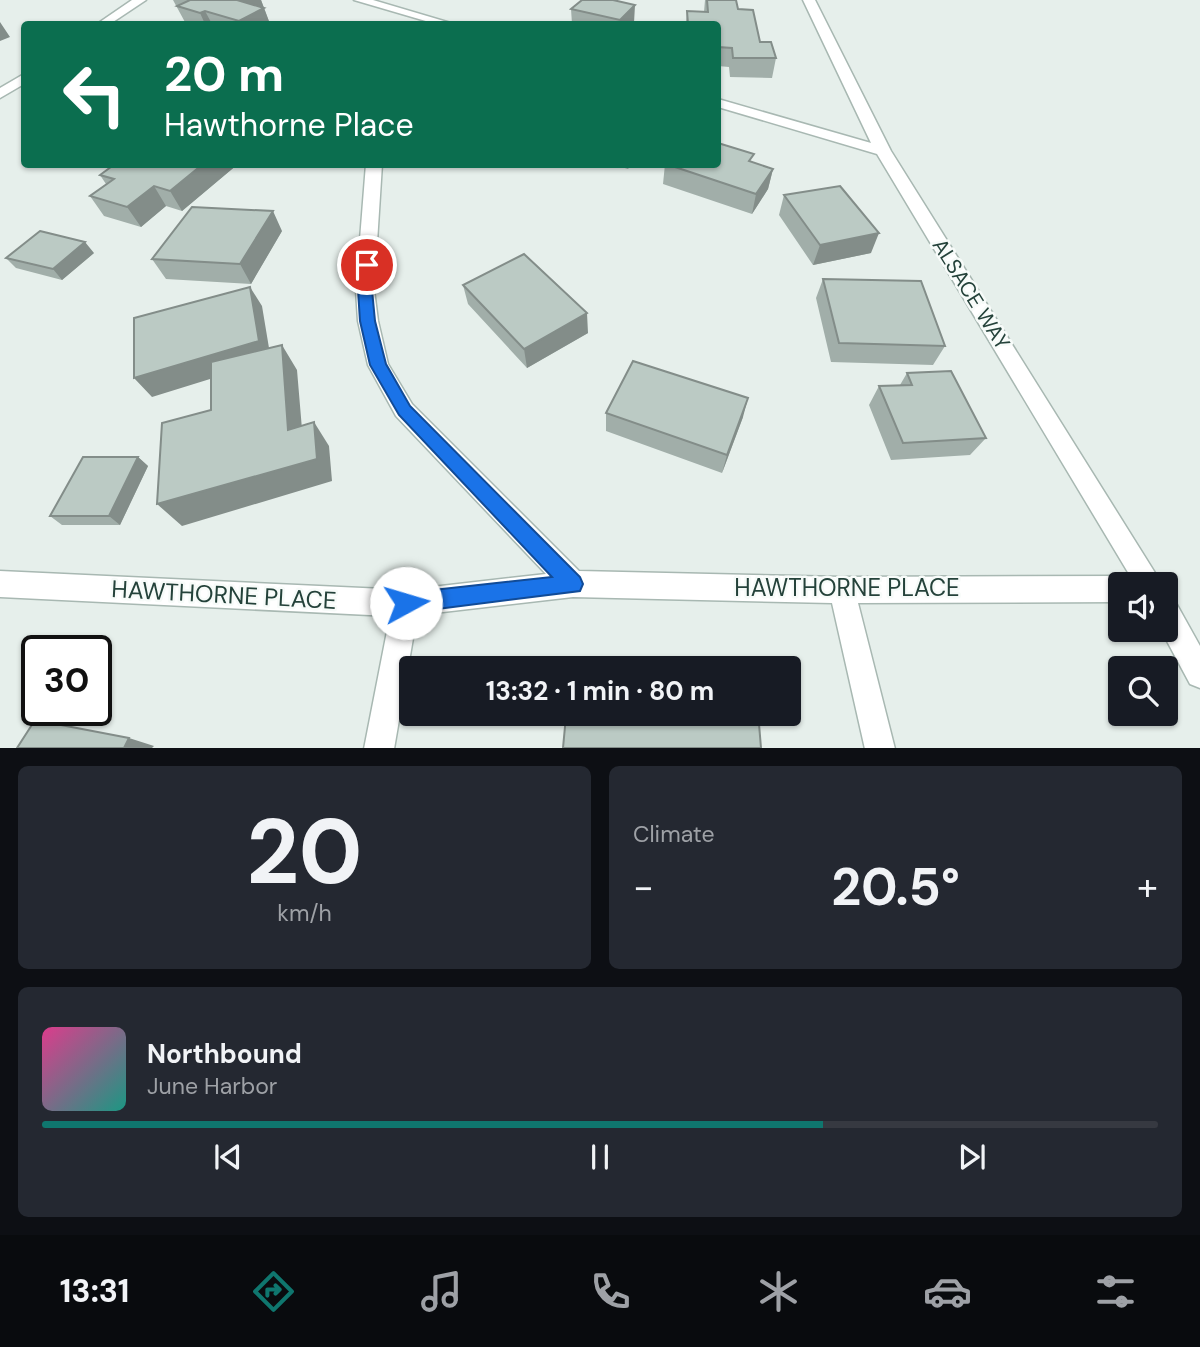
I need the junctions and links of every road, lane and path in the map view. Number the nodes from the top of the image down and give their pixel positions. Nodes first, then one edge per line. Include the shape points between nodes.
1 (140, 0) edge
2 (360, 0) edge
3 (809, 0) edge
4 (108, 21) edge
5 (437, 21) edge
6 (21, 80) edge
7 (0, 94) edge
8 (721, 104) edge
9 (883, 151) junction
10 (374, 168) edge
11 (1142, 572) edge
12 (0, 584) edge
13 (573, 584) junction
14 (1108, 589) edge
15 (842, 590) junction
16 (406, 603) junction
17 (1178, 635) edge
18 (1200, 674) edge
19 (379, 748) edge
20 (880, 748) edge

1 - 4 street
2 - 5 street
3 - 9 street, ALSACE WAY
6 - 7 street
8 - 9 street
9 - 11 street, ALSACE WAY
10 - 13 street via 365,290 378,365 404,411
12 - 16 street, HAWTHORNE PLACE
13 - 15 street, HAWTHORNE PLACE
13 - 16 street, HAWTHORNE PLACE
14 - 15 street, HAWTHORNE PLACE
15 - 20 street
16 - 19 street
17 - 18 street

